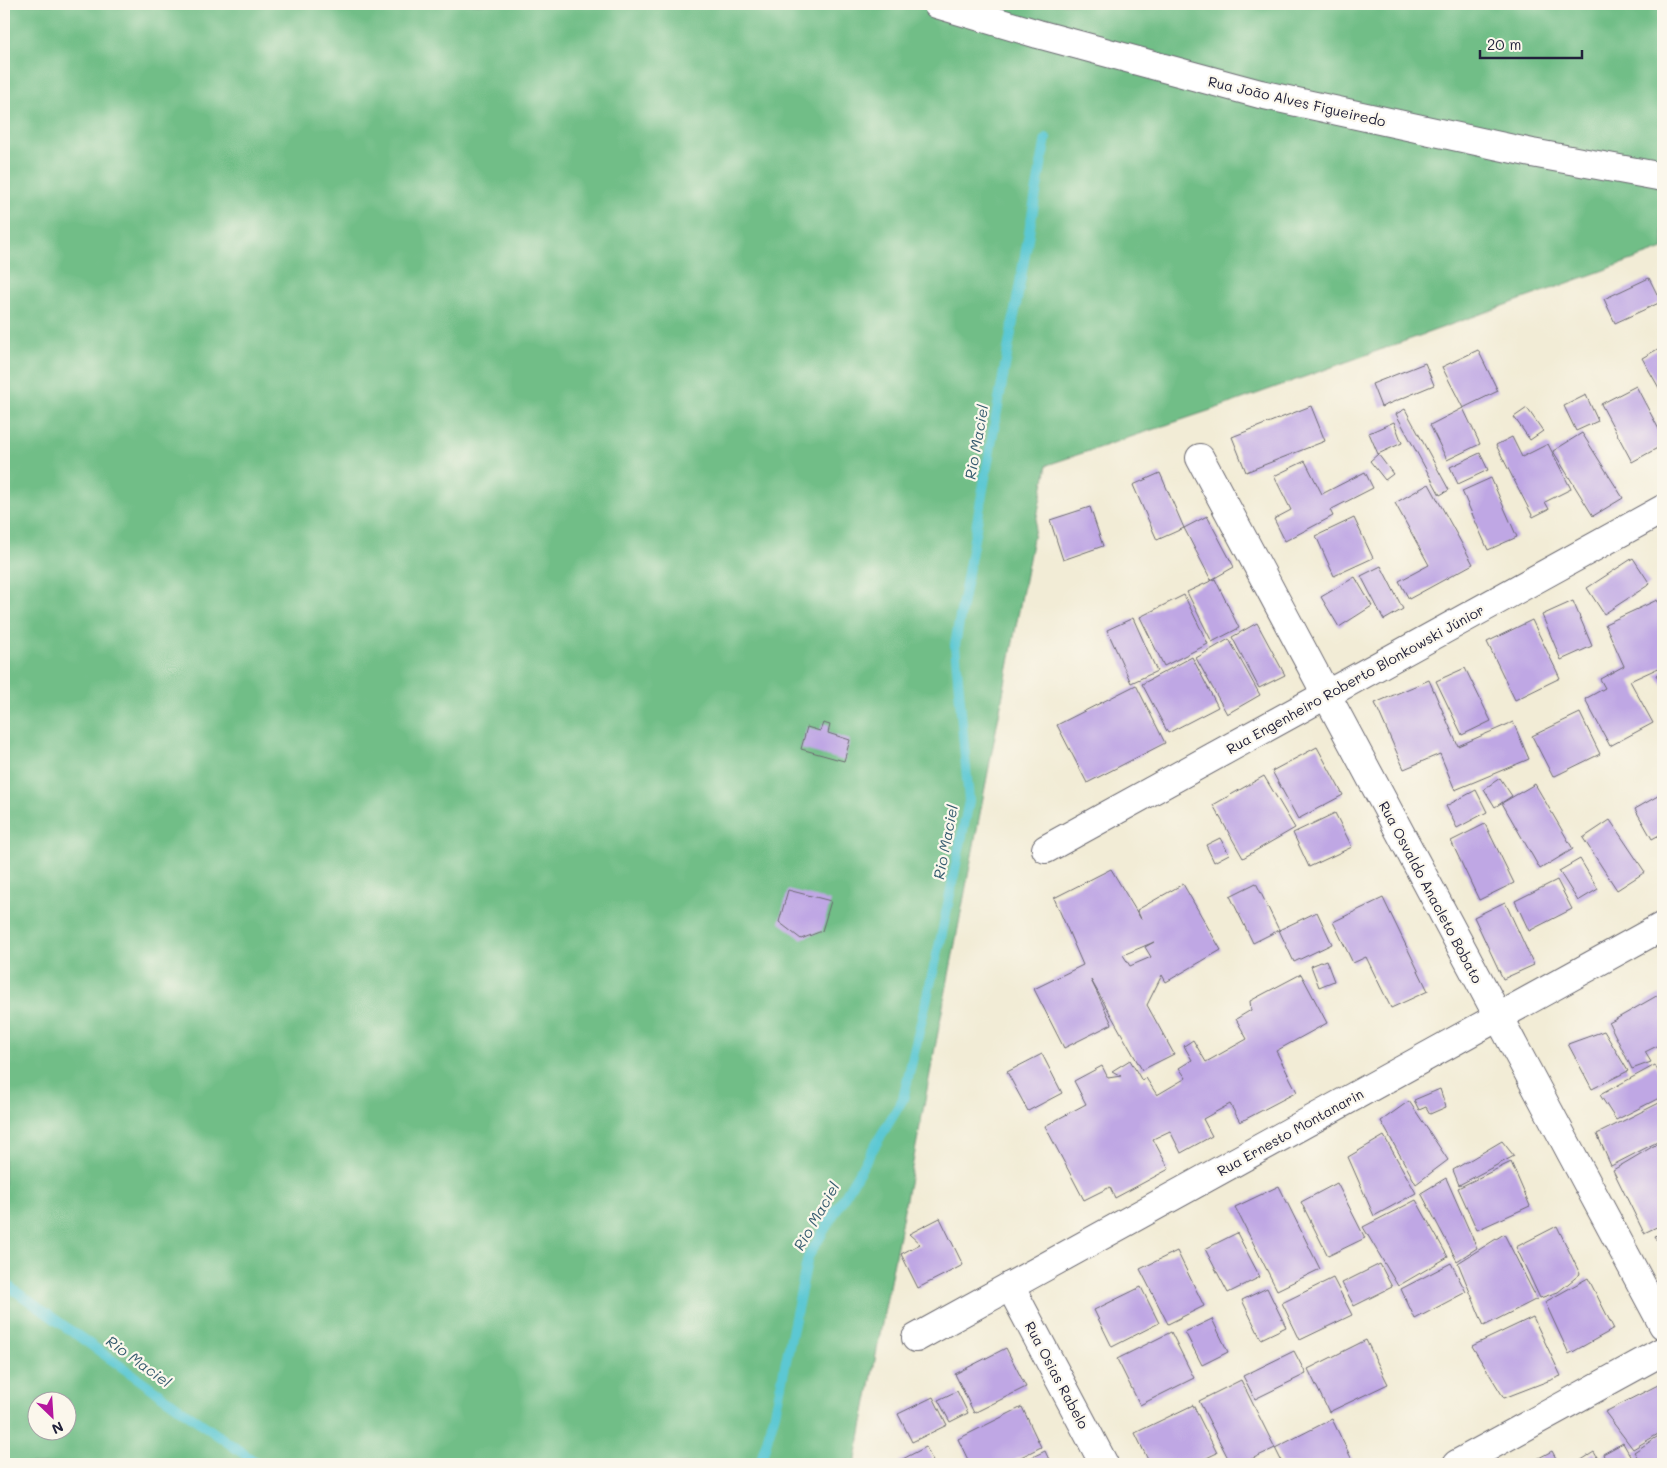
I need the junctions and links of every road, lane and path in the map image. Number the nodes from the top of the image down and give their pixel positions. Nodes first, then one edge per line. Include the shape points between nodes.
1 (937, 4) edge
2 (1663, 177) edge
3 (1200, 458) dead end
4 (1663, 509) edge
5 (1326, 695) junction
6 (1046, 849) dead end
7 (1663, 926) edge
8 (1498, 1017) junction
9 (1010, 1286) junction
10 (1663, 1325) edge
11 (916, 1338) dead end
12 (1663, 1351) edge
13 (1104, 1464) edge
14 (1457, 1464) edge

1 - 2 street, Rua João Alves Figueiredo via 1260,94 1532,153
3 - 5 street, Rua Osvaldo Anacleto Bobato
4 - 5 street, Rua Engenheiro Roberto Blonkowski Júnior
5 - 6 street, Rua Engenheiro Roberto Blonkowski Júnior
5 - 8 street, Rua Osvaldo Anacleto Bobato
7 - 8 street, Rua Ernesto Montanarin
8 - 9 street, Rua Ernesto Montanarin
8 - 10 street, Rua Osvaldo Anacleto Bobato
9 - 11 street, Rua Ernesto Montanarin
9 - 13 street, Rua Osias Rabelo
12 - 14 street

